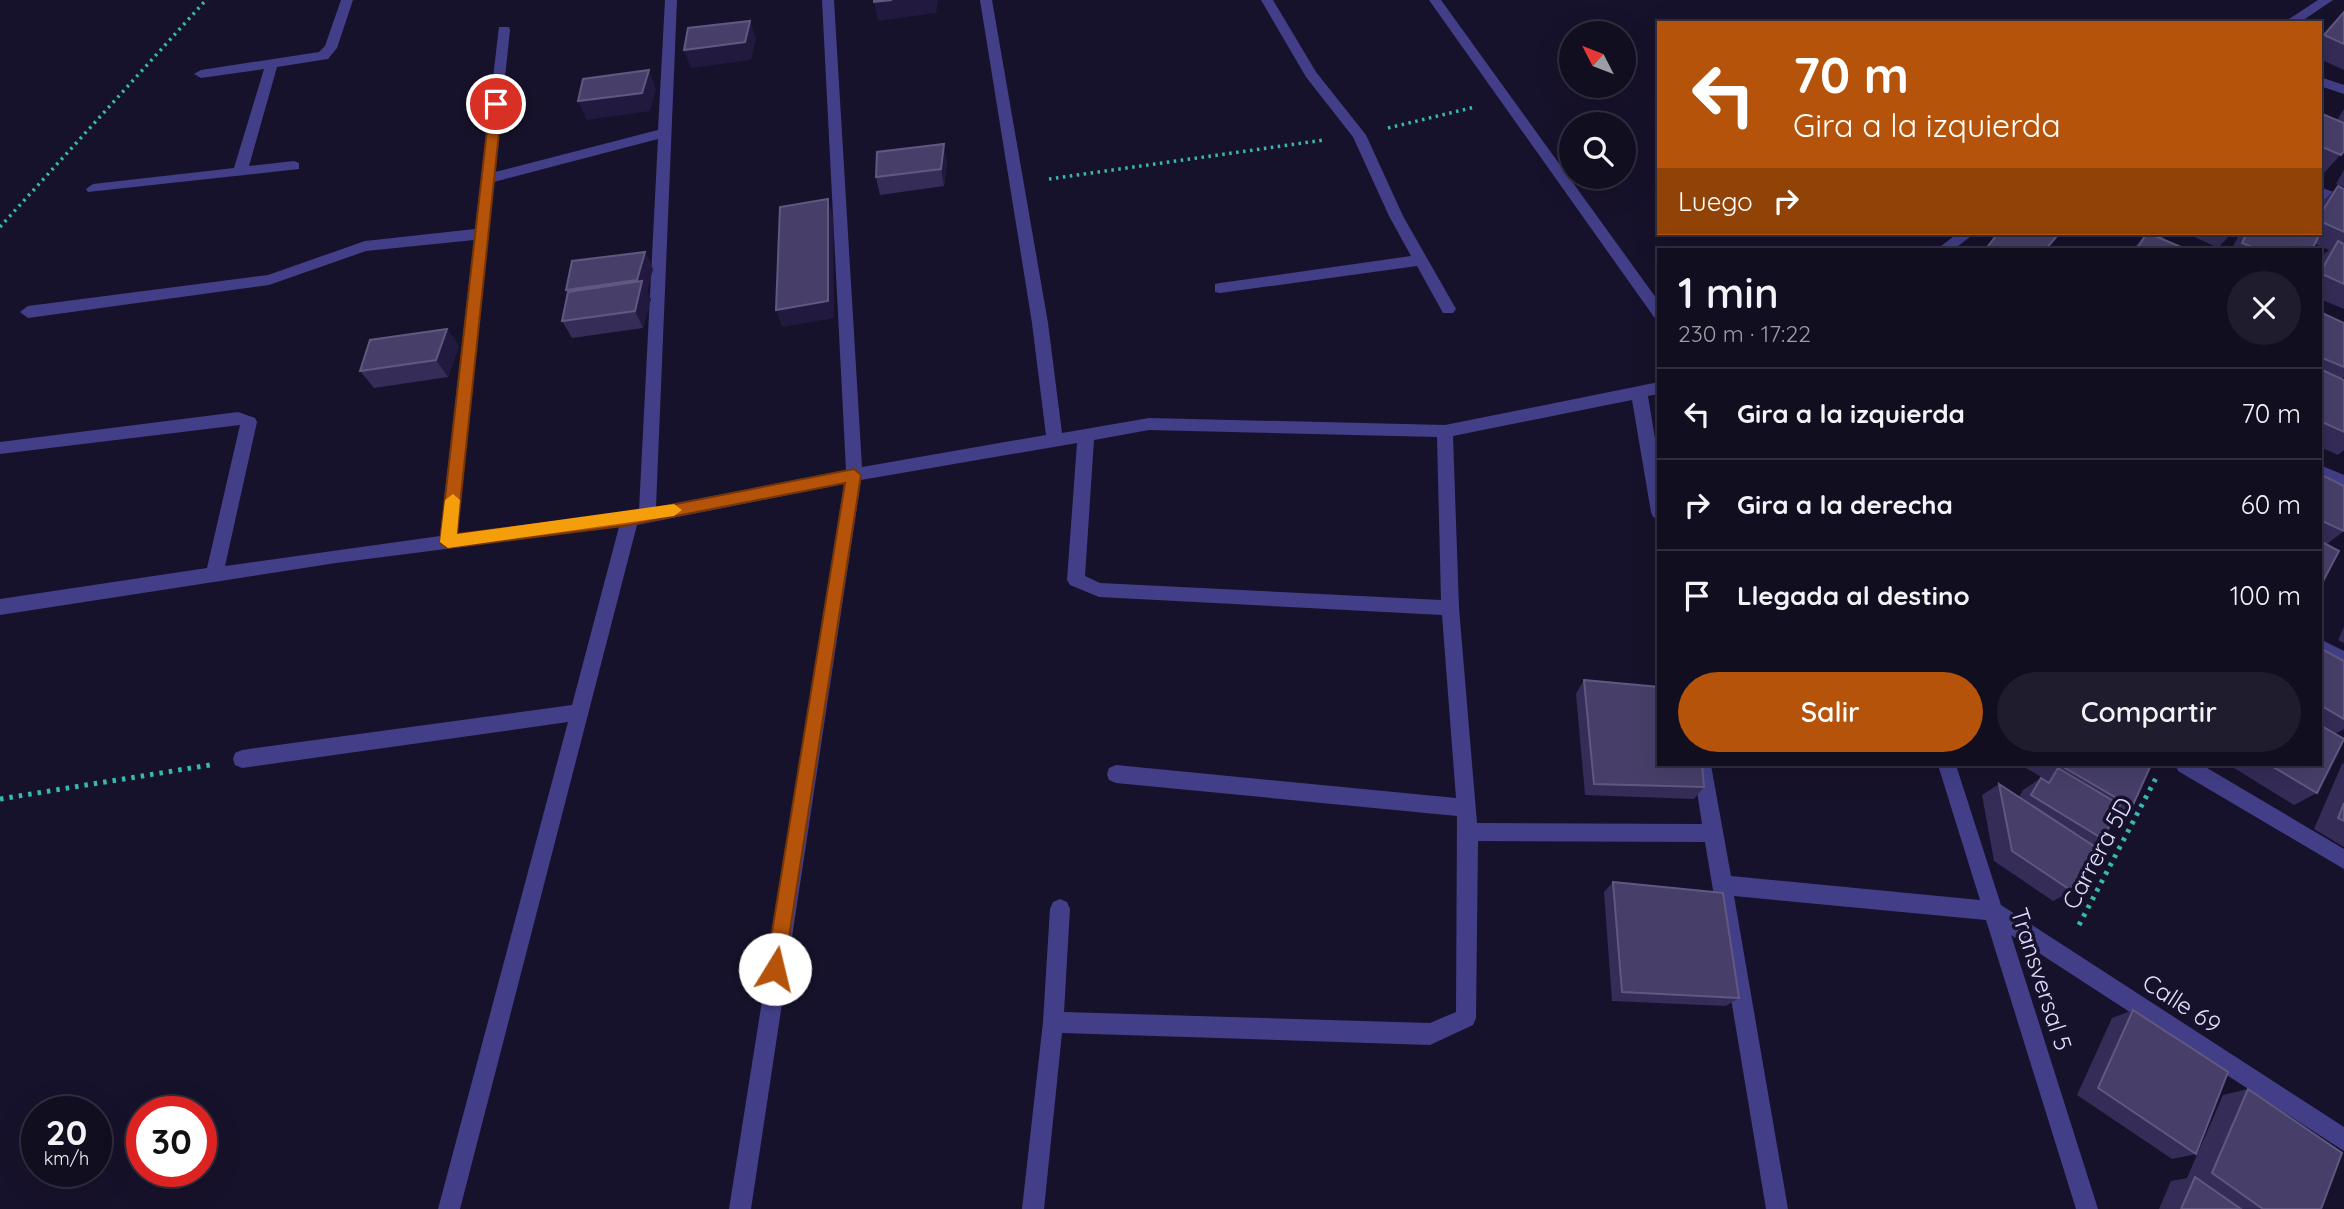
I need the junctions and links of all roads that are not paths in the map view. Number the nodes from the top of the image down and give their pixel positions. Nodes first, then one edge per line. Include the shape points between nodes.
1 (347, 0) edge
2 (671, 0) edge
3 (828, 0) edge
4 (986, 0) edge
5 (1267, 0) edge
6 (1435, 0) edge
7 (2327, 0) edge
8 (2292, 21) edge
9 (504, 30) dead end
10 (272, 63) junction
11 (201, 74) dead end
12 (2322, 82) edge
13 (2344, 90) edge
14 (665, 133) junction
15 (294, 166) dead end
16 (240, 173) junction
17 (488, 179) junction
18 (93, 189) dead end
19 (2322, 192) edge
20 (2344, 202) edge
21 (481, 234) junction
22 (1965, 235) edge
23 (2146, 235) edge
24 (1946, 248) edge
25 (2174, 248) edge
26 (1421, 260) junction
27 (1220, 288) dead end
28 (1448, 309) dead end
29 (1657, 310) edge
30 (28, 312) dead end
31 (1657, 388) edge
32 (1639, 392) junction
33 (1445, 431) junction
34 (1086, 434) junction
35 (1055, 439) junction
36 (0, 449) edge
37 (2322, 472) edge
38 (854, 475) junction
39 (2344, 482) edge
40 (1657, 500) edge
41 (639, 517) junction
42 (448, 542) junction
43 (214, 574) junction
44 (0, 607) edge
45 (1450, 608) junction
46 (2322, 648) edge
47 (2344, 660) edge
48 (579, 712) junction
49 (242, 760) road end
50 (1702, 766) edge
51 (1947, 766) edge
52 (2187, 766) edge
53 (1116, 774) dead end
54 (1466, 808) junction
55 (1468, 832) junction
56 (1713, 833) junction
57 (2344, 860) edge
58 (1722, 885) junction
59 (1060, 909) dead end
60 (1992, 911) junction
61 (1053, 1022) junction
62 (2344, 1141) edge
63 (2335, 1165) edge
64 (449, 1209) edge
65 (740, 1209) edge
66 (1033, 1209) edge
67 (1777, 1209) edge
68 (2087, 1209) edge

1 - 10 street via 331,48 323,56
2 - 14 street
3 - 38 street
4 - 35 street
5 - 26 street via 1311,74 1359,135
6 - 29 street
7 - 8 street
9 - 17 street
10 - 11 street
10 - 16 street
12 - 13 street
14 - 17 street
14 - 41 street
15 - 16 street
16 - 18 street
17 - 21 street
19 - 20 street
21 - 30 street via 365,246 269,280
21 - 42 street
22 - 24 street
23 - 25 street
26 - 27 street
26 - 28 street
31 - 32 street
32 - 33 street
32 - 40 street
33 - 34 street via 1149,424
33 - 45 street
34 - 35 street
34 - 45 street via 1076,580 1099,590
35 - 38 street
36 - 43 street via 238,418 249,422
37 - 39 street
38 - 41 street
38 - 65 street
41 - 42 street
41 - 48 street
42 - 43 street
43 - 44 street
45 - 54 street
46 - 47 street
48 - 49 street
48 - 64 street
50 - 56 street
51 - 60 street, Transversal 5
52 - 57 street
53 - 54 street
54 - 55 street
55 - 56 street
55 - 61 street via 1466,1018 1430,1034
56 - 58 street
58 - 60 street
58 - 67 street
59 - 61 street
60 - 62 street, Calle 69
60 - 68 street, Transversal 5
61 - 66 street
62 - 63 street

